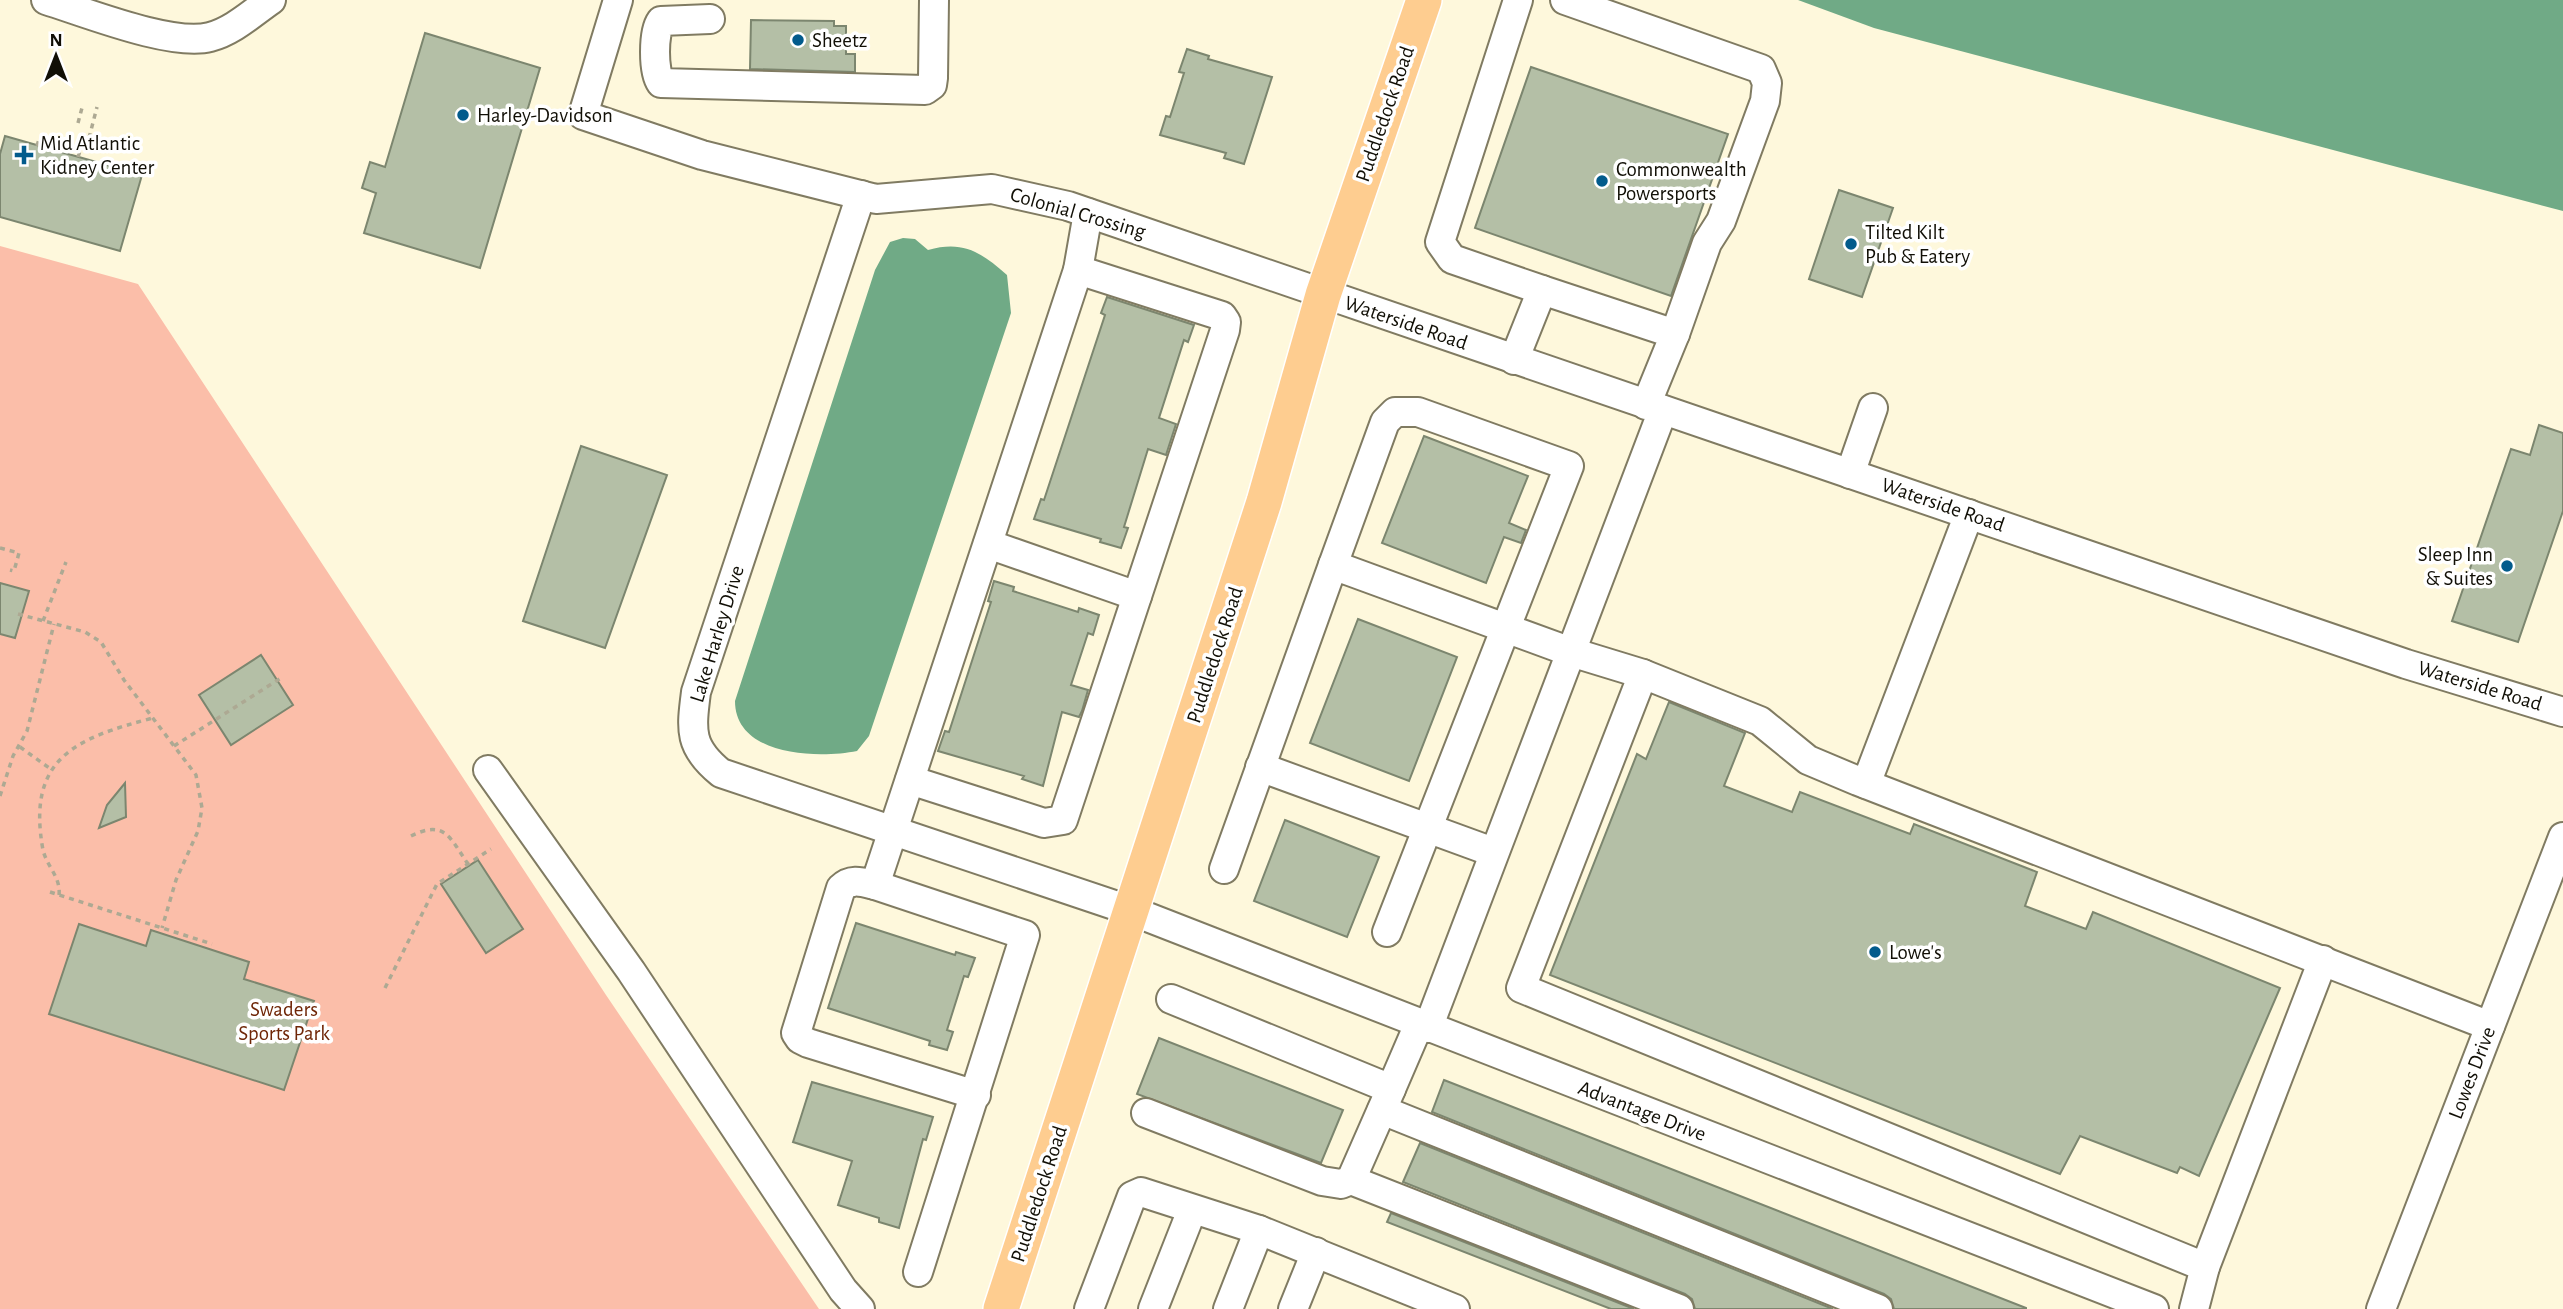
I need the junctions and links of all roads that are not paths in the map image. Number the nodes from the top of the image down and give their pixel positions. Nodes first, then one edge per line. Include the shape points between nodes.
1 (46, 0) edge
2 (271, 0) edge
3 (618, 0) edge
4 (934, 0) edge
5 (1424, 0) edge
6 (1518, 0) edge
7 (1565, 0) edge
8 (710, 19) dead end
9 (861, 195) junction
10 (1088, 213) junction
11 (1078, 270) junction
12 (1542, 290) junction
13 (1323, 295) junction
14 (1675, 334) junction
15 (1514, 360) junction
16 (1654, 407) junction
17 (1873, 408) dead end
18 (1850, 474) junction
19 (1969, 514) junction
20 (988, 544) junction
21 (1333, 565) junction
22 (1138, 596) junction
23 (1505, 628) junction
24 (1571, 652) junction
25 (1643, 674) junction
26 (2563, 712) edge
27 (1260, 767) junction
28 (488, 770) dead end
29 (910, 780) junction
30 (1866, 784) junction
31 (1427, 829) junction
32 (892, 833) junction
33 (2563, 836) edge
34 (1493, 852) junction
35 (1224, 869) dead end
36 (874, 885) junction
37 (1132, 911) junction
38 (1387, 932) dead end
39 (2323, 960) junction
40 (1171, 999) dead end
41 (1423, 1026) junction
42 (2490, 1026) junction
43 (975, 1095) junction
44 (1386, 1100) junction
45 (1146, 1114) dead end
46 (1352, 1180) junction
47 (1192, 1210) junction
48 (1259, 1230) junction
49 (1316, 1252) junction
50 (2205, 1267) junction
51 (918, 1272) dead end
52 (860, 1309) edge
53 (1001, 1309) edge
54 (1089, 1309) edge
55 (1153, 1309) edge
56 (1228, 1309) edge
57 (1293, 1309) edge
58 (1455, 1309) edge
59 (1679, 1309) edge
60 (1878, 1309) edge
61 (2154, 1309) edge
62 (2194, 1309) edge
63 (2381, 1309) edge

1 - 2 street via 185,39 212,37 228,30
3 - 9 street, Colonial Crossing via 583,115 702,155
4 - 8 street via 932,85 925,90 661,83 657,74 661,20
5 - 13 main road, Puddledock Road
6 - 12 street via 1440,242 1452,259
7 - 14 street via 1760,69 1767,83 1765,101 1730,197 1707,243
9 - 10 street, Colonial Crossing via 876,199 992,189
9 - 32 street, Lake Harley Drive via 696,692 691,730 701,757 721,774
10 - 11 street
10 - 13 street, Colonial Crossing
11 - 20 street
11 - 22 street via 1222,316 1226,322
12 - 14 street
12 - 15 street
13 - 15 street, Waterside Road
13 - 37 main road, Puddledock Road via 1264,502
14 - 16 street
15 - 16 street, Waterside Road
16 - 18 street, Waterside Road
16 - 24 street
17 - 18 street
18 - 19 street, Waterside Road
19 - 26 street, Waterside Road via 2406,664
19 - 30 street
20 - 22 street
20 - 29 street
21 - 23 street
21 - 23 street via 1385,422 1395,412 1418,412 1569,466
21 - 27 street
22 - 29 street via 1063,820 1044,822
23 - 24 street
23 - 31 street
24 - 25 street
24 - 34 street
25 - 30 street via 1760,721 1808,760
25 - 50 street via 1521,988
27 - 31 street
27 - 35 street
28 - 52 street via 631,971
29 - 32 street
30 - 39 street
31 - 34 street
31 - 38 street
32 - 36 street
32 - 37 street, Lake Harley Drive
33 - 42 street, Lowes Drive
34 - 41 street
36 - 43 street via 1025,935
36 - 43 street via 855,881 841,888 796,1032 800,1039
37 - 41 street, Advantage Drive
37 - 53 main road, Puddledock Road
39 - 42 street
39 - 50 street
40 - 44 street
41 - 44 street
41 - 61 street, Advantage Drive
42 - 63 street, Lowes Drive
43 - 51 street
44 - 46 street
44 - 60 street
45 - 46 street via 1322,1181 1341,1184
46 - 59 street
47 - 48 street
47 - 54 street via 1141,1192 1132,1196
47 - 55 street
48 - 49 street
48 - 56 street
49 - 57 street
49 - 58 street
50 - 62 street

